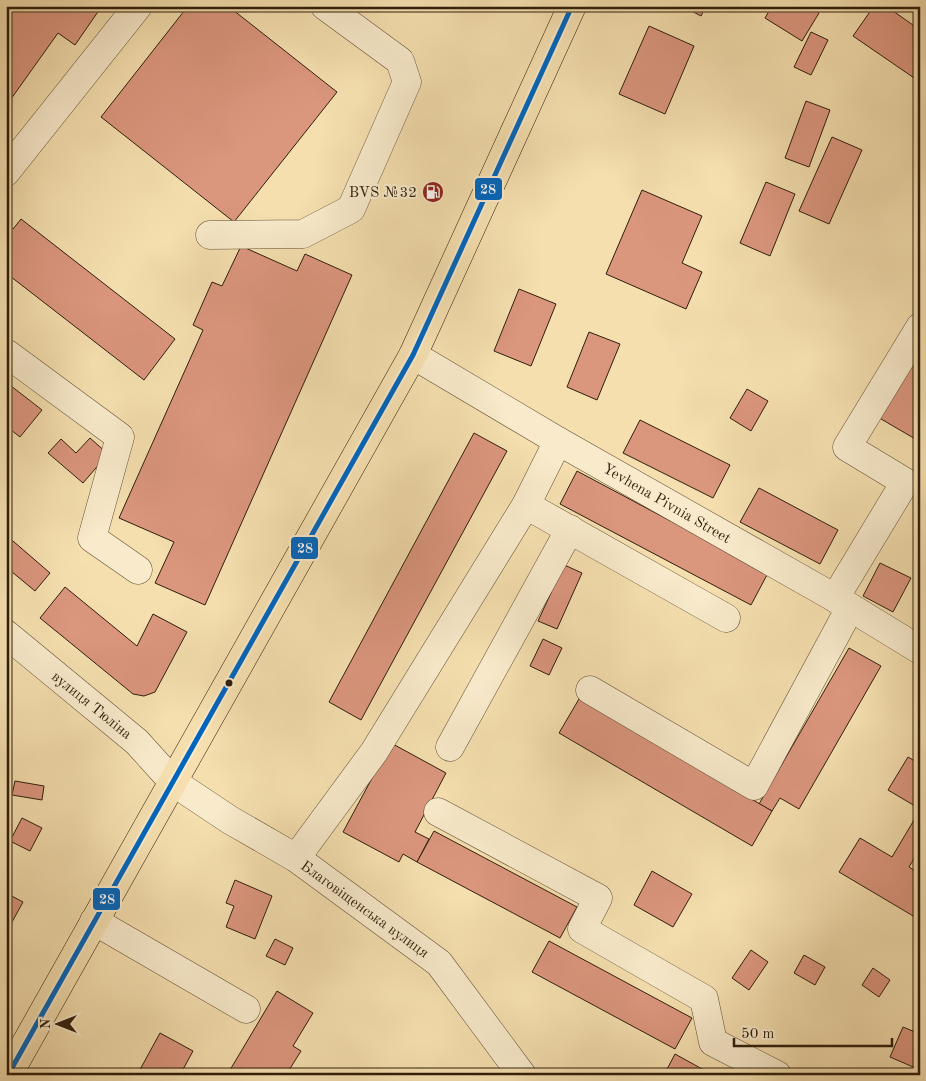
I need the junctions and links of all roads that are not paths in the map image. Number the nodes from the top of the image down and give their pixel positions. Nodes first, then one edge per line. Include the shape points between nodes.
1 (138, 6) edge
2 (325, 6) edge
3 (572, 6) edge
4 (6, 172) edge
5 (210, 236) dead end
6 (920, 327) edge
7 (6, 352) edge
8 (413, 355) junction
9 (558, 441) junction
10 (526, 505) junction
11 (570, 529) junction
12 (138, 570) dead end
13 (843, 603) junction
14 (726, 618) dead end
15 (6, 634) edge
16 (920, 650) edge
17 (590, 690) dead end
18 (450, 747) dead end
19 (173, 782) junction
20 (438, 812) dead end
21 (296, 858) junction
22 (94, 922) junction
23 (246, 1009) dead end
24 (8, 1075) edge
25 (522, 1075) edge
26 (777, 1075) edge

1 - 4 street
2 - 5 street via 400,61 407,82 351,209 303,234
3 - 8 main road
6 - 13 street via 847,447 905,482
7 - 12 street via 120,437 92,538
8 - 9 street, Yevhena Pivnia Street
8 - 19 main road
9 - 10 street
9 - 13 street, Yevhena Pivnia Street
10 - 11 street
10 - 21 street via 374,752
11 - 14 street
11 - 18 street
13 - 16 street, Yevhena Pivnia Street
13 - 17 street via 754,786
15 - 19 street, вулиця Тюліна via 137,742
19 - 21 street, Благовіщенська вулиця
19 - 22 main road
20 - 26 street via 598,898 582,929 704,999 713,1042
21 - 25 street, Благовіщенська вулиця via 439,963
22 - 23 street
22 - 24 main road

